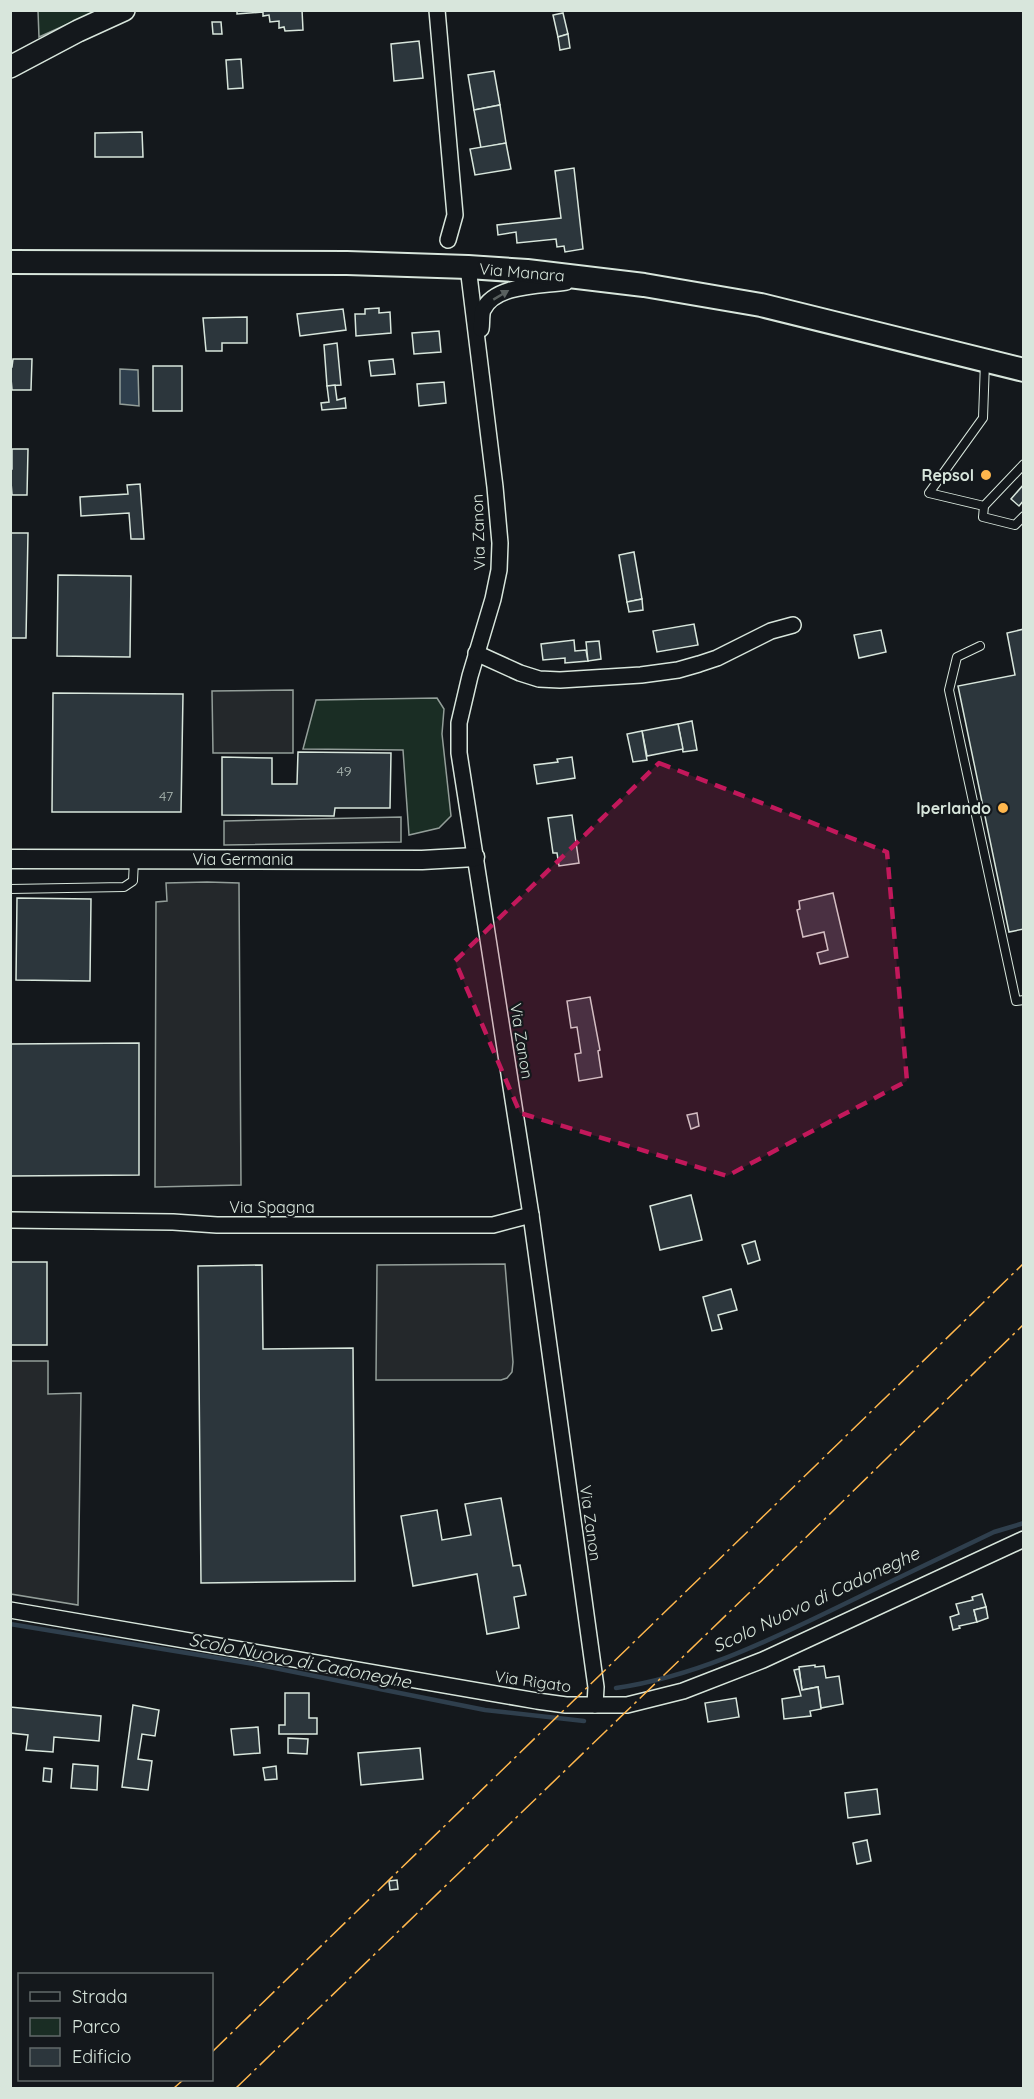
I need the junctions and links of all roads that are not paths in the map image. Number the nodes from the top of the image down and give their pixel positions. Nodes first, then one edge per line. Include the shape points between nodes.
1 (124, 10) edge
2 (437, 10) edge
3 (10, 67) edge
4 (448, 240) dead end
5 (10, 262) edge
6 (468, 267) junction
7 (593, 278) junction
8 (985, 360) junction
9 (1023, 370) edge
10 (481, 386) junction
11 (1023, 464) edge
12 (984, 506) junction
13 (1023, 516) edge
14 (793, 625) dead end
15 (980, 646) dead end
16 (477, 653) junction
17 (475, 857) junction
18 (10, 859) edge
19 (134, 859) junction
20 (10, 889) edge
21 (1023, 1000) edge
22 (531, 1215) junction
23 (10, 1220) edge
24 (1023, 1539) edge
25 (10, 1610) edge
26 (595, 1705) junction

1 - 3 main road
2 - 4 street via 455,215
5 - 6 main road, Via Manara
6 - 7 main road, Via Manara
6 - 10 street, Via Zanon
7 - 8 main road, Via Manara via 761,305
10 -> 7 street, Via Zanon via 482,311 489,302 510,289
8 - 9 main road, Via Manara
8 - 12 lane via 983,418 929,493
10 - 16 street, Via Zanon via 500,552 493,599
11 - 12 lane
12 - 13 lane via 983,517 1015,525
14 - 16 street via 699,664 641,675 539,679
15 - 21 lane via 957,657 949,690 1016,1001
16 - 17 street, Via Zanon via 459,723 459,753
17 - 19 street, Via Germania
17 - 22 street, Via Zanon
18 - 19 street, Via Germania
19 - 20 lane via 133,881 124,887
22 - 23 street, Via Spagna via 493,1225
22 - 26 street, Via Zanon via 596,1687
24 - 26 street, Via Rigato via 708,1682 627,1705
25 - 26 street, Via Rigato via 537,1701

